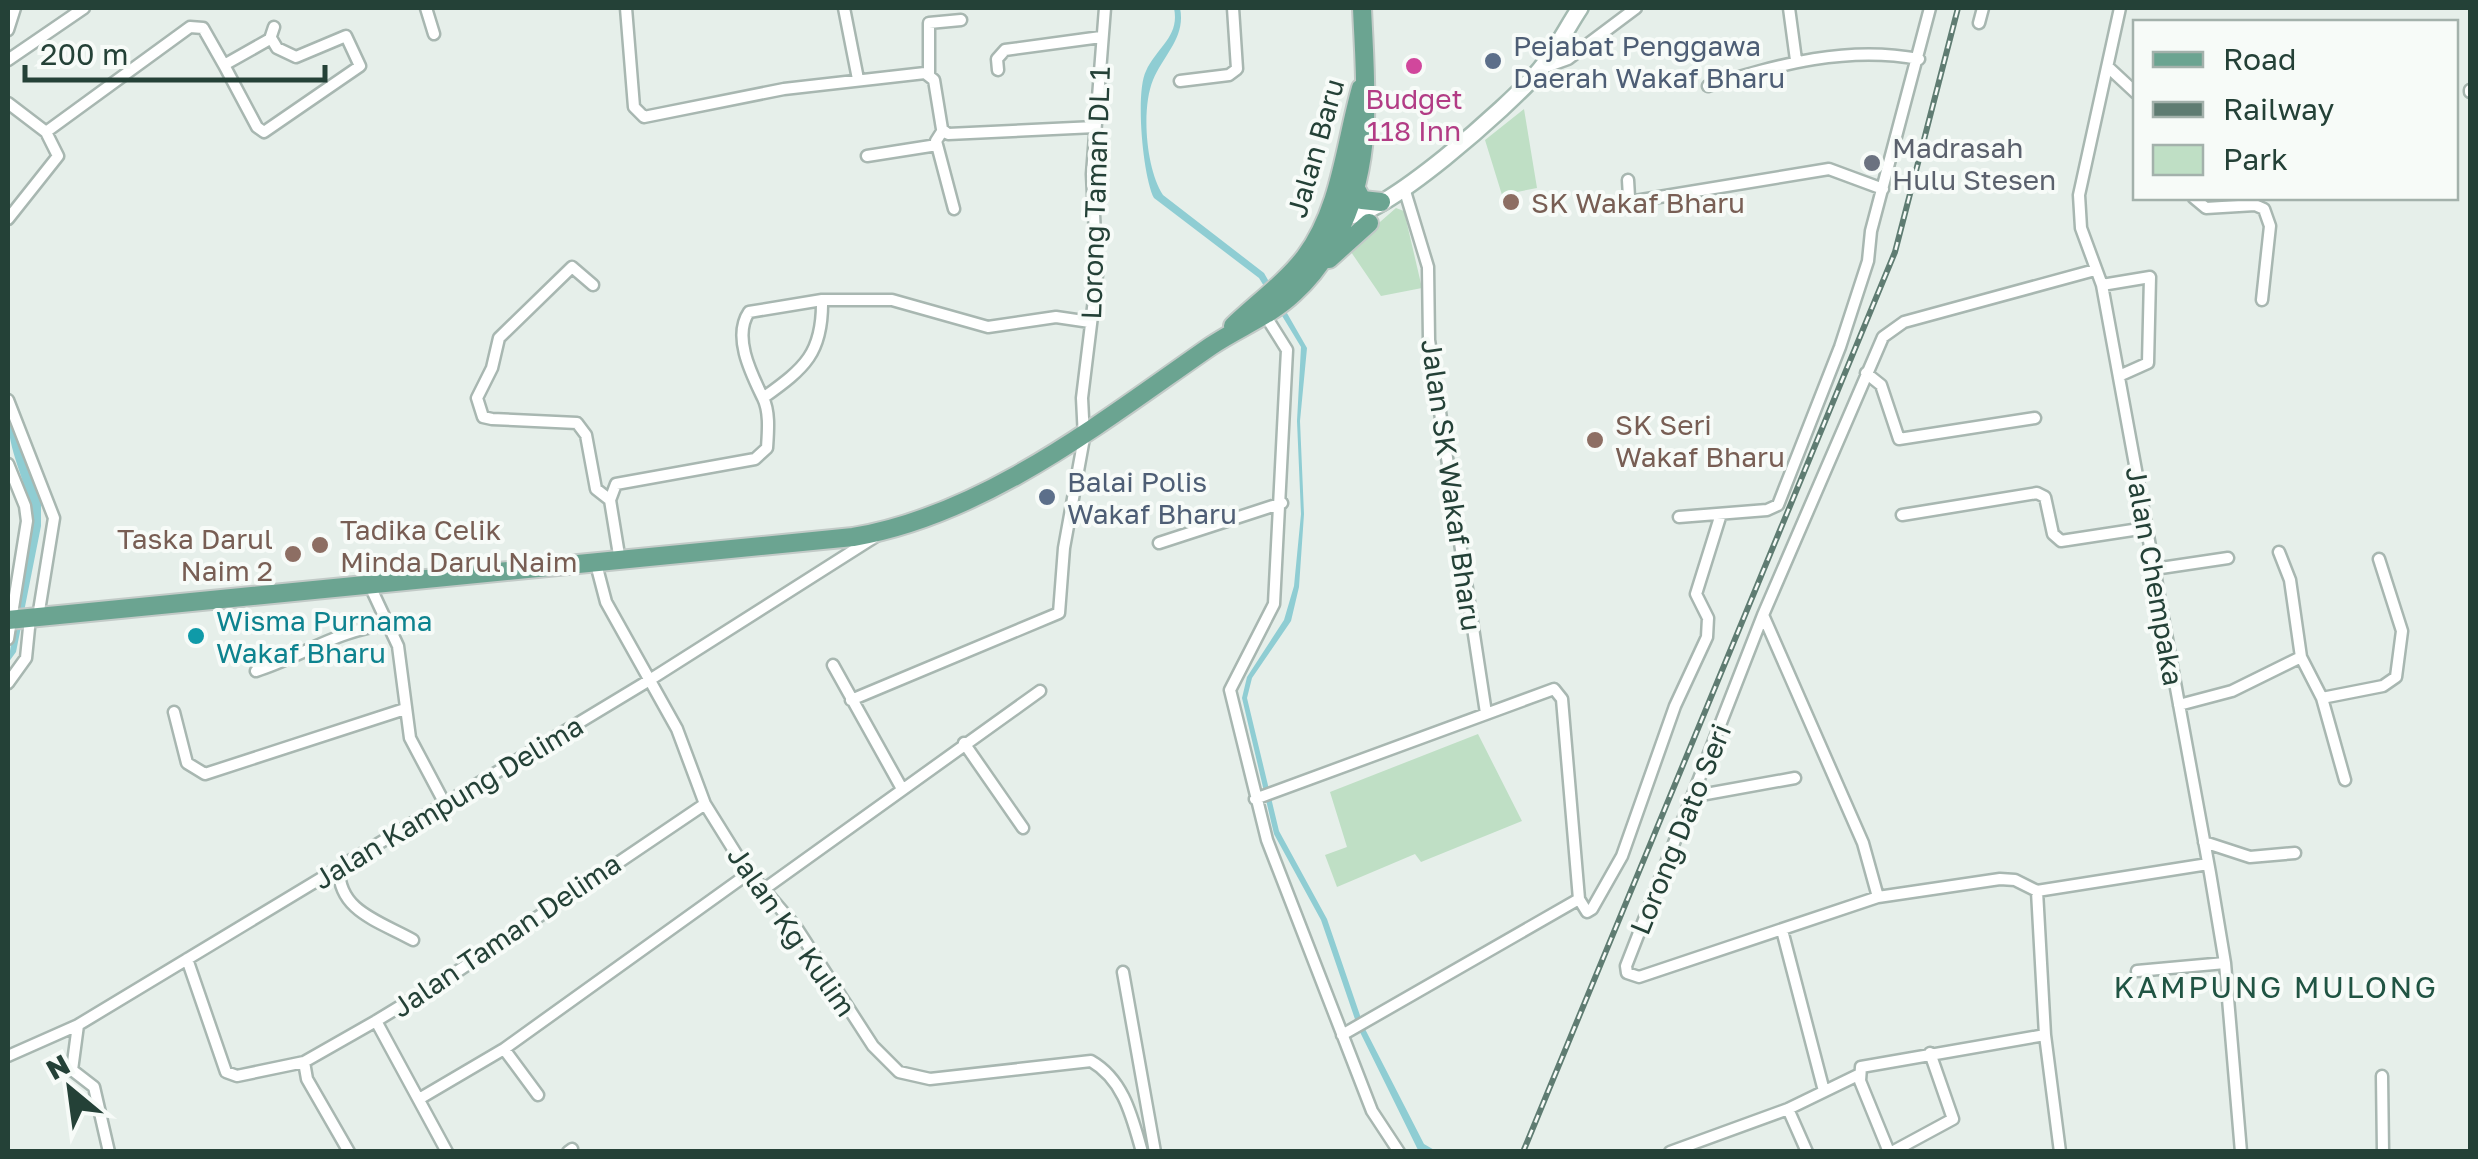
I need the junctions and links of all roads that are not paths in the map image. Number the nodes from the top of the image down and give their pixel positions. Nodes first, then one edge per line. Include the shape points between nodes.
1 (15, 8) edge
2 (84, 8) edge
3 (426, 8) edge
4 (626, 8) edge
5 (844, 8) edge
6 (1105, 8) edge
7 (1233, 8) edge
8 (1362, 8) edge
9 (1580, 8) edge
10 (1636, 8) edge
11 (1789, 8) edge
12 (1930, 8) edge
13 (1983, 8) edge
14 (2120, 8) edge
15 (961, 20) dead end
16 (1979, 22) dead end
17 (8, 30) edge
18 (434, 34) dead end
19 (1101, 36) junction
20 (1919, 59) junction
21 (8, 60) edge
22 (1796, 60) junction
23 (224, 64) junction
24 (2108, 67) junction
25 (1542, 68) junction
26 (998, 70) dead end
27 (929, 74) junction
28 (858, 79) junction
29 (1180, 81) dead end
30 (1708, 86) dead end
31 (2133, 90) edge
32 (8, 103) edge
33 (1095, 127) junction
34 (943, 130) junction
35 (46, 132) junction
36 (937, 145) junction
37 (867, 156) dead end
38 (1628, 180) dead end
39 (1345, 186) junction
40 (1404, 188) junction
41 (1882, 188) junction
42 (2196, 200) edge
43 (1381, 202) junction
44 (954, 209) dead end
45 (8, 218) edge
46 (1341, 220) junction
47 (1369, 223) junction
48 (1317, 238) junction
49 (2095, 270) junction
50 (1312, 275) junction
51 (593, 284) dead end
52 (2102, 285) junction
53 (822, 300) junction
54 (2262, 300) dead end
55 (1265, 315) junction
56 (1090, 322) junction
57 (1215, 343) junction
58 (1866, 374) junction
59 (2119, 376) junction
60 (764, 398) junction
61 (8, 400) edge
62 (2034, 418) dead end
63 (1084, 438) junction
64 (8, 464) edge
65 (610, 500) junction
66 (1282, 504) junction
67 (1721, 514) junction
68 (1902, 515) dead end
69 (1679, 517) dead end
70 (2146, 528) junction
71 (881, 533) junction
72 (1159, 543) dead end
73 (2278, 552) dead end
74 (2228, 558) dead end
75 (2379, 560) dead end
76 (620, 562) junction
77 (596, 564) junction
78 (2154, 570) junction
79 (370, 586) junction
80 (1763, 615) junction
81 (22, 618) edge
82 (388, 625) junction
83 (8, 639) edge
84 (2301, 657) junction
85 (832, 665) dead end
86 (256, 671) dead end
87 (648, 682) junction
88 (8, 683) edge
89 (1040, 691) dead end
90 (2322, 698) junction
91 (852, 700) junction
92 (2179, 705) junction
93 (405, 709) junction
94 (174, 712) dead end
95 (1486, 713) junction
96 (964, 744) junction
97 (1794, 778) dead end
98 (2345, 780) dead end
99 (900, 788) junction
100 (1695, 796) junction
101 (1258, 798) junction
102 (445, 804) junction
103 (705, 804) junction
104 (1022, 828) dead end
105 (2204, 842) junction
106 (2295, 852) dead end
107 (2208, 864) junction
108 (339, 868) junction
109 (749, 874) junction
110 (762, 890) junction
111 (2037, 891) junction
112 (1878, 897) junction
113 (1580, 899) junction
114 (1782, 930) junction
115 (413, 940) dead end
116 (187, 959) junction
117 (2225, 963) junction
118 (2137, 971) dead end
119 (1123, 972) dead end
120 (376, 1021) junction
121 (78, 1025) junction
122 (1342, 1035) junction
123 (2044, 1035) junction
124 (504, 1049) junction
125 (1930, 1053) junction
126 (8, 1056) edge
127 (304, 1062) junction
128 (1858, 1075) junction
129 (2382, 1076) dead end
130 (1142, 1080) junction
131 (1117, 1084) junction
132 (1824, 1092) junction
133 (538, 1095) dead end
134 (419, 1099) junction
135 (1788, 1109) junction
136 (1708, 1146) edge
137 (109, 1152) edge
138 (349, 1152) edge
139 (447, 1152) edge
140 (1142, 1152) edge
141 (1156, 1152) edge
142 (1398, 1152) edge
143 (1670, 1152) edge
144 (1807, 1152) edge
145 (1890, 1152) edge
146 (2060, 1152) edge
147 (2241, 1152) edge
148 (2383, 1152) edge

1 - 17 street
2 - 21 street
3 - 18 street
4 - 28 street via 634,107 644,117
5 - 28 street
6 - 19 street, Lorong Taman DL 1
7 - 29 street via 1237,68 1229,75
8 - 39 main road, Jalan Baru via 1365,74
9 - 25 street
10 - 25 street via 1568,59
11 - 22 street
12 - 20 street
13 - 16 street
14 - 24 street, Jalan Chempaka
15 - 27 street via 928,23
19 - 26 street via 1005,50
19 - 33 street, Lorong Taman DL 1
20 - 22 street via 1841,54
20 - 41 street
22 - 30 street
23 - 23 street via 264,132 360,66 346,36 296,58 277,48 272,32
23 - 35 street via 203,28 194,25
24 - 31 street
24 - 49 street, Jalan Chempaka via 2079,196
25 - 40 street via 1505,108
27 - 28 street
27 - 34 street
32 - 35 street
33 - 34 street via 952,135
33 - 56 street, Lorong Taman DL 1 via 1097,275
34 - 36 street
35 - 45 street via 58,161
36 - 37 street
36 - 44 street
38 - 41 street via 1628,197 1635,201 1830,169
39 - 43 main road via 1362,200
39 - 46 main road, Jalan Baru
39 - 48 main road, Jalan Baru
40 - 43 street
40 - 47 street
40 - 95 street, Jalan SK Wakaf Bharu via 1428,267 1429,340
41 - 67 street via 1868,261 1781,500 1767,510
42 - 54 street via 2206,208 2264,209 2270,226
43 - 46 street
46 - 47 street
46 - 48 main road
46 - 50 main road, Jalan Baru
47 - 50 main road
48 - 57 main road, Jalan Baru via 1300,264
49 - 52 street, Jalan Chempaka
49 - 58 street, Lorong Dato Seri via 1904,322 1883,337
50 - 55 main road, Jalan Baru
51 - 65 street via 572,267 504,331 477,398 483,416 492,419 577,423 586,435 596,489
52 - 59 street, Jalan Chempaka
52 - 59 street via 2150,277 2148,364
53 - 56 street via 892,300 988,327 1056,317
53 - 60 street via 818,347
53 - 60 street via 757,309 744,318 749,374
55 - 57 main road, Jalan Baru
55 - 66 street via 1286,350
56 - 63 street, Lorong Taman DL 1
57 - 63 main road
58 - 62 street via 1881,385 1904,440
58 - 80 street, Lorong Dato Seri
59 - 70 street, Jalan Chempaka
60 - 65 street via 768,440 762,455 624,481 611,490
61 - 81 street via 54,518
63 - 71 main road via 935,514
63 - 91 street, Lorong Taman DL 1 via 1058,614
64 - 81 street via 26,506
65 - 76 street
66 - 72 street
66 - 101 street via 1274,604 1230,690
67 - 69 street
67 - 113 street via 1696,594 1708,618 1707,637 1622,856 1592,909 1587,912
68 - 70 street via 2037,492 2045,497 2060,541
70 - 78 street, Jalan Chempaka
71 - 76 main road
71 - 87 street, Jalan Kampung Delima
73 - 84 street via 2290,580
74 - 78 street
75 - 90 street via 2402,631 2396,677 2384,686
76 - 77 main road
77 - 79 main road
77 - 87 street, Jalan Kg Kulim via 606,602
78 - 92 street, Jalan Chempaka
79 - 81 main road
79 - 82 street
80 - 100 street, Lorong Dato Seri
80 - 112 street via 1863,843
81 - 83 street
81 - 88 street via 26,658
82 - 86 street via 358,627
82 - 93 street via 398,646
84 - 90 street
84 - 92 street via 2242,686
85 - 91 street
87 - 102 street, Jalan Kampung Delima
87 - 103 street, Jalan Kg Kulim via 677,729
89 - 96 street
90 - 98 street
91 - 99 street
92 - 105 street, Jalan Chempaka
93 - 94 street via 205,774 187,763
93 - 102 street via 416,754
95 - 101 street
95 - 113 street via 1554,689 1562,699
96 - 99 street
96 - 104 street
97 - 100 street
99 - 110 street
100 - 114 street, Lorong Dato Seri via 1627,973 1638,977
101 - 122 street
102 - 108 street, Jalan Kampung Delima
103 - 109 street, Jalan Kg Kulim
103 - 120 street, Jalan Taman Delima
105 - 106 street via 2250,857
105 - 107 street, Jalan Chempaka
107 - 111 street, Lorong Dato Seri
107 - 117 street, Jalan Chempaka
108 - 115 street via 346,902
108 - 116 street, Jalan Kampung Delima
109 - 110 street, Jalan Kg Kulim
109 - 124 street
110 - 131 street, Jalan Kg Kulim via 796,926 873,1046 899,1072 930,1079 1091,1061
111 - 112 street, Lorong Dato Seri via 2000,879
111 - 123 street
112 - 114 street, Lorong Dato Seri
113 - 122 street
114 - 132 street
116 - 121 street, Jalan Kampung Delima
116 - 127 street, Jalan Taman Delima via 229,1075
117 - 118 street
117 - 147 street, Jalan Chempaka
119 - 130 street
120 - 127 street, Jalan Taman Delima
120 - 134 street
121 - 126 street, Jalan Kampung Delima
121 - 137 street via 72,1070 94,1088
122 - 142 street via 1372,1112
123 - 125 street
123 - 146 street
124 - 133 street
124 - 134 street
125 - 128 street via 1867,1063
125 - 145 street via 1953,1118
127 - 138 street
128 - 132 street
128 - 145 street
129 - 148 street
130 - 131 street
130 - 141 street
131 - 140 street
132 - 135 street
134 - 139 street
135 - 136 street
135 - 144 street
136 - 143 street

